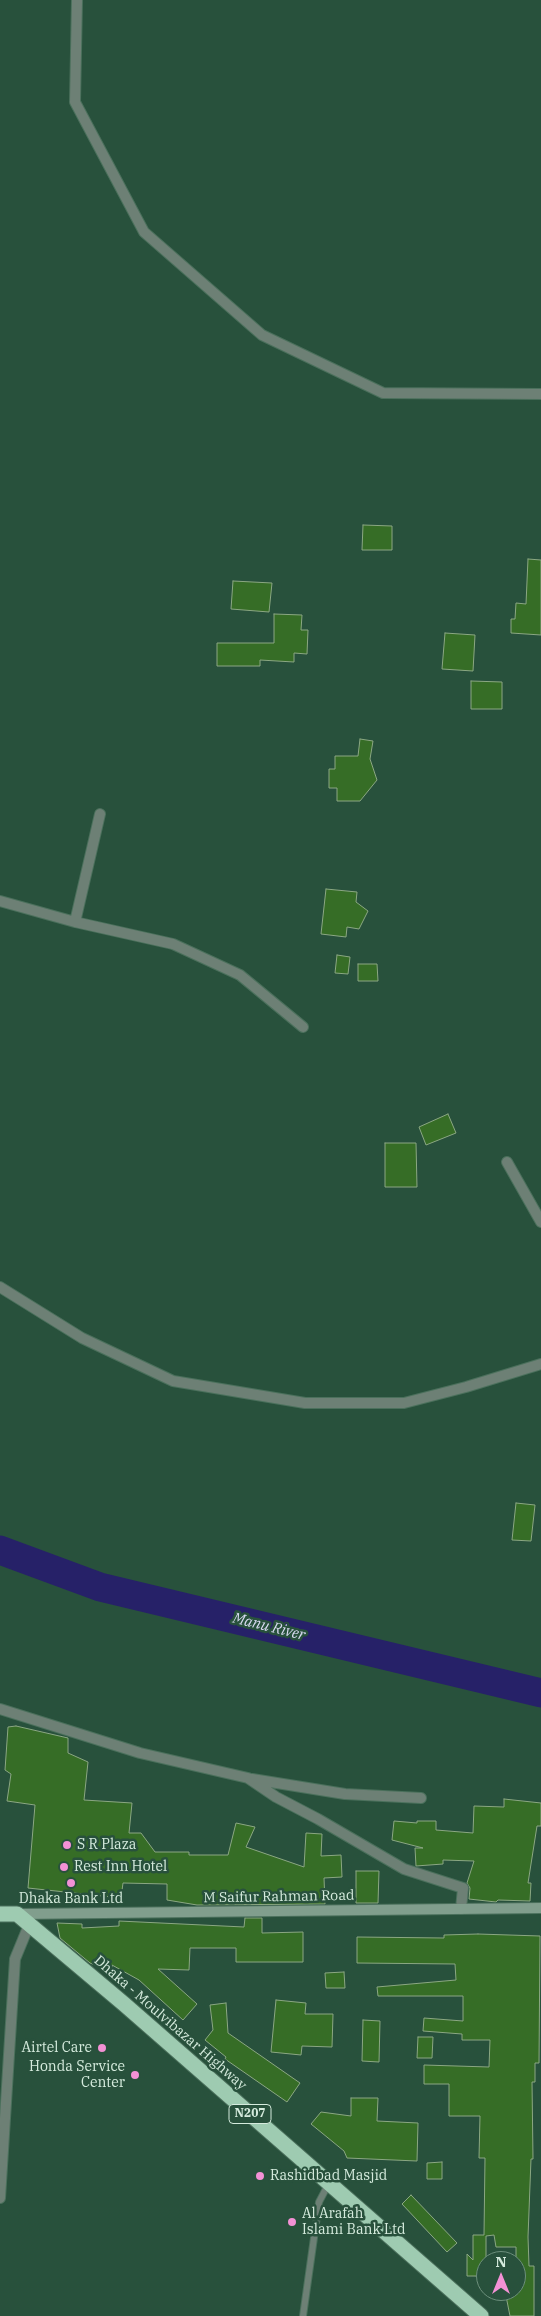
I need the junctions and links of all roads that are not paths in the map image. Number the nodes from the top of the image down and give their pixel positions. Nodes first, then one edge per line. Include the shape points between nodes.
1 (77, 0) edge
2 (541, 394) edge
3 (100, 814) dead end
4 (0, 901) edge
5 (75, 922) junction
6 (304, 1027) dead end
7 (507, 1162) dead end
8 (541, 1222) edge
9 (0, 1287) edge
10 (541, 1364) edge
11 (0, 1709) edge
12 (248, 1778) junction
13 (421, 1798) dead end
14 (541, 1908) edge
15 (461, 1909) junction
16 (0, 1914) edge
17 (17, 1914) junction
18 (29, 1925) junction
19 (329, 2183) junction
20 (0, 2198) edge
21 (303, 2316) edge
22 (481, 2316) edge

1 - 2 street via 75,102 144,232 262,335 383,393
3 - 5 street
4 - 5 street
5 - 6 street via 173,944 240,975
7 - 8 street
9 - 10 street via 82,1338 173,1381 305,1403 404,1403
11 - 12 street via 140,1753
12 - 13 street via 345,1794
12 - 15 street via 404,1869 463,1888
14 - 15 main road, M Saifur Rahman Road
15 - 17 main road, M Saifur Rahman Road
16 - 17 highway
17 - 18 highway, Dhaka - Moulvibazar Highway / N207
18 - 19 highway, Dhaka - Moulvibazar Highway / N207
18 - 20 street via 15,1959
19 - 21 lane via 320,2202
19 - 22 highway, Dhaka - Moulvibazar Highway / N207

